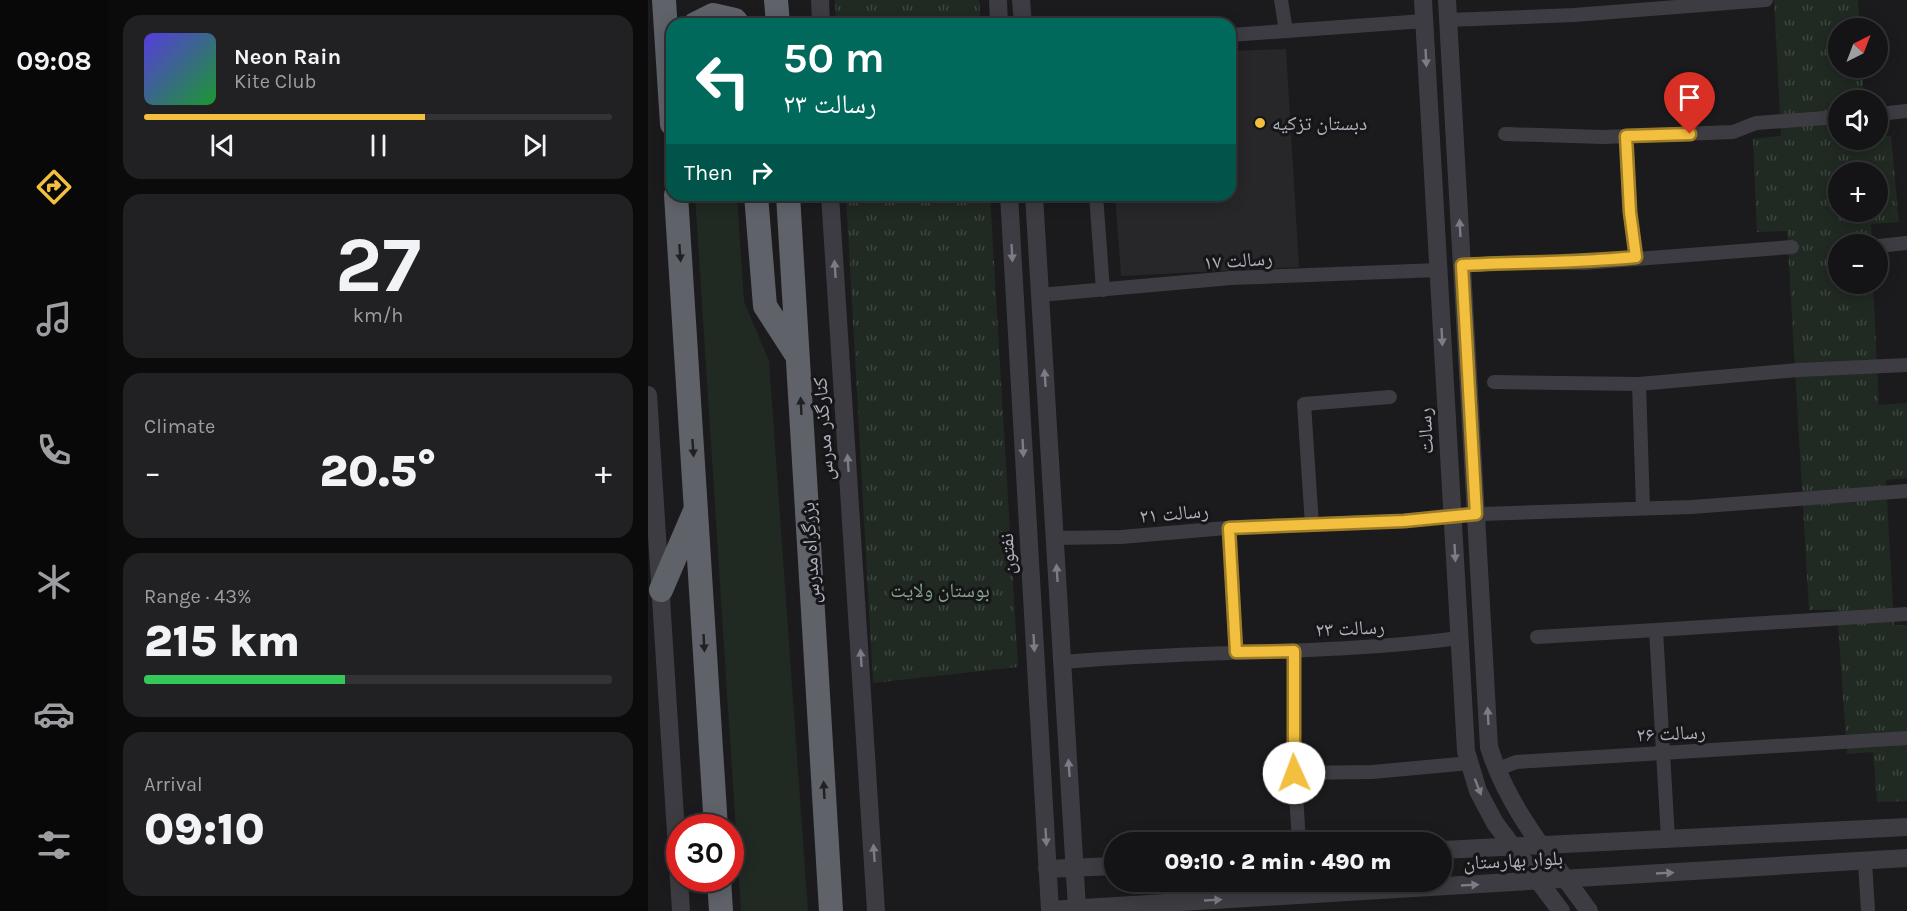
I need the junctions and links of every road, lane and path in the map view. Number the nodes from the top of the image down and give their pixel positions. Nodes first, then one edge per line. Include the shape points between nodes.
1 (664, 0) edge
2 (776, 0) edge
3 (820, 0) edge
4 (998, 0) edge
5 (1021, 0) edge
6 (1281, 0) edge
7 (1423, 0) edge
8 (1447, 0) edge
9 (1766, 0) edge
10 (1729, 1) edge
11 (1617, 5) edge
12 (707, 18) edge
13 (726, 18) edge
14 (778, 18) edge
15 (821, 18) edge
16 (999, 18) edge
17 (1022, 18) edge
18 (1448, 20) junction
19 (1424, 21) junction
20 (666, 23) edge
21 (1286, 31) junction
22 (1236, 35) edge
23 (1907, 111) edge
24 (1888, 113) edge
25 (1828, 118) edge
26 (1505, 134) dead end
27 (1626, 136) junction
28 (676, 201) edge
29 (756, 201) edge
30 (788, 201) edge
31 (830, 201) edge
32 (1009, 201) edge
33 (1034, 201) edge
34 (1096, 201) edge
35 (1907, 243) edge
36 (1888, 245) edge
37 (1792, 247) dead end
38 (1636, 257) junction
39 (1462, 265) junction
40 (1439, 270) junction
41 (1103, 290) junction
42 (1040, 295) junction
43 (1464, 304) junction
44 (1441, 306) junction
45 (798, 356) junction
46 (1907, 365) edge
47 (1494, 382) dead end
48 (1639, 384) junction
49 (648, 395) edge
50 (1390, 397) dead end
51 (1907, 491) edge
52 (696, 508) junction
53 (1643, 508) junction
54 (1476, 514) junction
55 (1453, 515) junction
56 (1312, 525) junction
57 (1229, 528) junction
58 (1055, 538) junction
59 (661, 590) junction
60 (1907, 614) edge
61 (1652, 631) junction
62 (1537, 637) dead end
63 (1460, 638) junction
64 (1294, 651) junction
65 (1236, 652) junction
66 (1063, 662) junction
67 (1907, 738) edge
68 (1663, 753) junction
69 (1470, 763) junction
70 (1496, 770) junction
71 (1294, 773) junction
72 (715, 814) edge
73 (1907, 827) edge
74 (1298, 832) edge
75 (1668, 839) junction
76 (1541, 846) junction
77 (1514, 847) junction
78 (1452, 850) edge
79 (1907, 858) edge
80 (1865, 862) junction
81 (1104, 867) edge
82 (1076, 868) junction
83 (1047, 869) junction
84 (1566, 879) junction
85 (1539, 881) junction
86 (720, 892) edge
87 (1077, 908) junction
88 (1050, 910) edge
89 (681, 911) edge
90 (721, 911) edge
91 (831, 911) edge
92 (876, 911) edge
93 (1561, 911) edge
94 (1589, 911) edge
95 (1868, 911) edge

1 - 20 highway
2 - 14 highway
3 - 15 street
4 - 16 street
5 - 17 street
6 - 21 street
7 - 19 street, رسالت
8 - 18 street
9 - 10 street
10 - 11 street
11 - 18 street
12 - 13 highway
18 - 19 street
39 -> 18 street
19 - 21 street
19 -> 40 street, رسالت
21 - 22 street
23 - 24 street
25 - 27 street via 1756,123 1733,132
26 - 27 street
27 - 38 street
28 -> 52 highway
29 - 45 highway via 765,306
30 - 45 highway, بزرگراه مدرس
92 -> 31 street, کنارگذر مدرس
32 -> 83 street, نفتون
33 - 42 street
34 - 41 street
35 - 36 street
37 - 38 street
38 - 39 street
39 - 43 street
40 - 41 street, رسالت ۱۷ via 1241,278
40 - 44 street, رسالت
41 - 42 street, رسالت ۱۷
58 -> 42 street
43 - 44 street
43 - 54 street
44 -> 55 street, رسالت
91 -> 45 highway, بزرگراه مدرس
46 - 48 street
47 - 48 street
48 - 53 street
49 - 59 street
50 - 56 street via 1304,404
51 - 53 street, رسالت ۲۱
52 - 59 highway
52 -> 72 highway
53 - 54 street, رسالت ۲۱
54 - 55 street, رسالت ۲۱
70 -> 54 street via 1489,747
55 - 56 street, رسالت ۲۱
55 -> 63 street, رسالت
56 - 57 street, رسالت ۲۱
57 - 58 street, رسالت ۲۱
57 - 65 street
66 -> 58 street
59 - 89 street
60 - 61 street
61 - 62 street
61 - 68 street
63 - 64 street, رسالت ۲۳ via 1411,645
63 - 69 street, رسالت via 1466,751
64 - 65 street, رسالت ۲۳
64 - 71 street
65 - 66 street, رسالت ۲۳
82 -> 66 street
67 - 68 street, رسالت ۲۶
68 - 70 street, رسالت ۲۶ via 1516,762
68 - 75 street
69 - 71 street via 1372,772
69 -> 77 street, رسالت via 1478,791 1495,823
70 - 76 street
71 - 74 street
73 - 75 street, بلوار بهارستان
75 - 76 street, بلوار بهارستان
76 - 77 street, بلوار بهارستان
76 - 84 street
77 - 78 street, بلوار بهارستان
77 - 85 street, رسالت
79 - 80 street, بلوار بهارستان
84 -> 80 street, بلوار بهارستان
80 - 95 street
81 - 82 street
82 - 83 street
82 - 87 street
83 - 88 street, نفتون
84 - 85 street, بلوار بهارستان
84 - 94 street
87 -> 85 street, بلوار بهارستان
85 - 93 street, رسالت
86 - 90 highway
87 - 88 street, بلوار بهارستان

